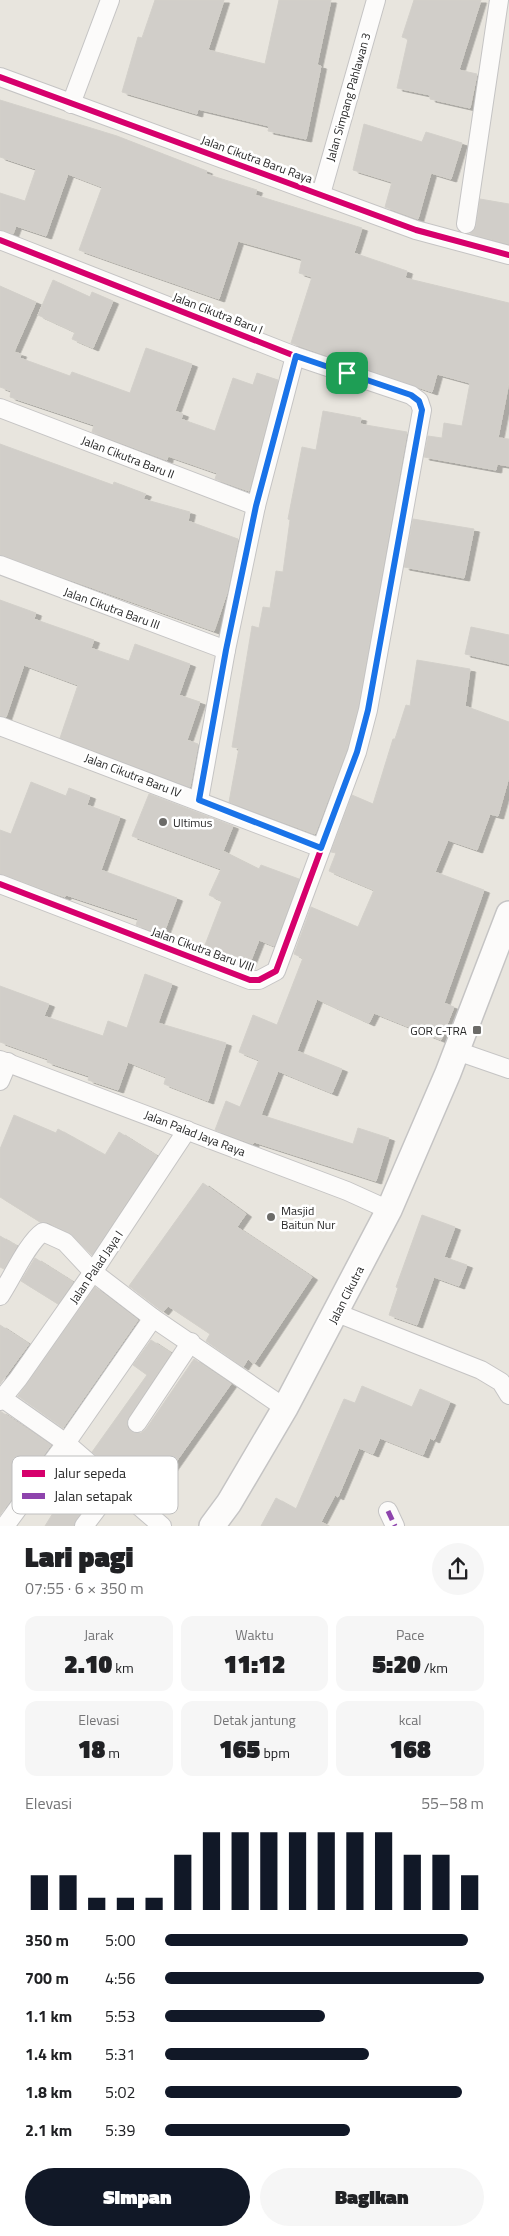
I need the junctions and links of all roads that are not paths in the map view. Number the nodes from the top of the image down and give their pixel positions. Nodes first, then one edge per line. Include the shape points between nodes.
1 (110, 0) edge
2 (376, 0) edge
3 (499, 0) edge
4 (0, 77) edge
5 (71, 104) junction
6 (321, 194) junction
7 (466, 224) dead end
8 (0, 240) edge
9 (509, 256) edge
10 (296, 356) junction
11 (0, 408) edge
12 (422, 410) joint
13 (256, 506) junction
14 (0, 566) edge
15 (226, 650) junction
16 (0, 726) edge
17 (199, 800) junction
18 (321, 848) junction
19 (0, 884) edge
20 (509, 914) edge
21 (457, 1051) junction
22 (4, 1061) edge
23 (509, 1069) edge
24 (0, 1081) edge
25 (187, 1130) junction
26 (389, 1210) junction
27 (93, 1272) junction
28 (0, 1296) edge
29 (337, 1313) junction
30 (153, 1318) junction
31 (191, 1342) junction
32 (509, 1395) edge
33 (1, 1400) edge
34 (286, 1408) junction
35 (136, 1423) dead end
36 (66, 1443) junction
37 (56, 1456) edge
38 (81, 1456) edge
39 (14, 1514) edge
40 (93, 1514) edge
41 (148, 1514) edge
42 (5, 1526) edge
43 (84, 1526) edge
44 (162, 1526) edge
45 (212, 1526) edge

1 - 5 street
2 - 6 street, Jalan Simpang Pahlawan 3
3 - 7 street
4 - 5 street, Jalan Cikutra Baru Raya
5 - 6 street, Jalan Cikutra Baru Raya
6 - 9 street, Jalan Cikutra Baru Raya via 416,230
8 - 10 street, Jalan Cikutra Baru I
10 - 12 street, Jalan Cikutra Baru I via 411,395 419,401
10 - 13 street
11 - 13 street, Jalan Cikutra Baru II
12 - 18 street, Jalan Cikutra Baru VIII via 368,710 357,752
13 - 15 street
14 - 15 street, Jalan Cikutra Baru III
15 - 17 street
16 - 17 street, Jalan Cikutra Baru IV
17 - 18 street, Jalan Cikutra Baru IV
18 - 19 street, Jalan Cikutra Baru VIII via 276,971 259,980 250,980
20 - 21 main road, Jalan Cikutra
21 - 23 street
21 - 26 main road, Jalan Cikutra
22 - 24 street
22 - 25 street, Jalan Palad Jaya Raya
25 - 26 street, Jalan Palad Jaya Raya
25 - 27 street, Jalan Palad Jaya I
26 - 29 main road, Jalan Cikutra
27 - 28 street via 65,1242 43,1232 35,1237
27 - 30 street
27 - 33 street, Jalan Palad Jaya I
29 - 32 street via 481,1370 501,1382
29 - 34 main road, Jalan Cikutra
30 - 31 street
30 - 36 street
31 - 34 street
31 - 35 street
33 - 36 street
34 - 45 main road, Jalan Cikutra
36 - 37 street
36 - 38 street
39 - 42 street
40 - 43 street
41 - 44 street

